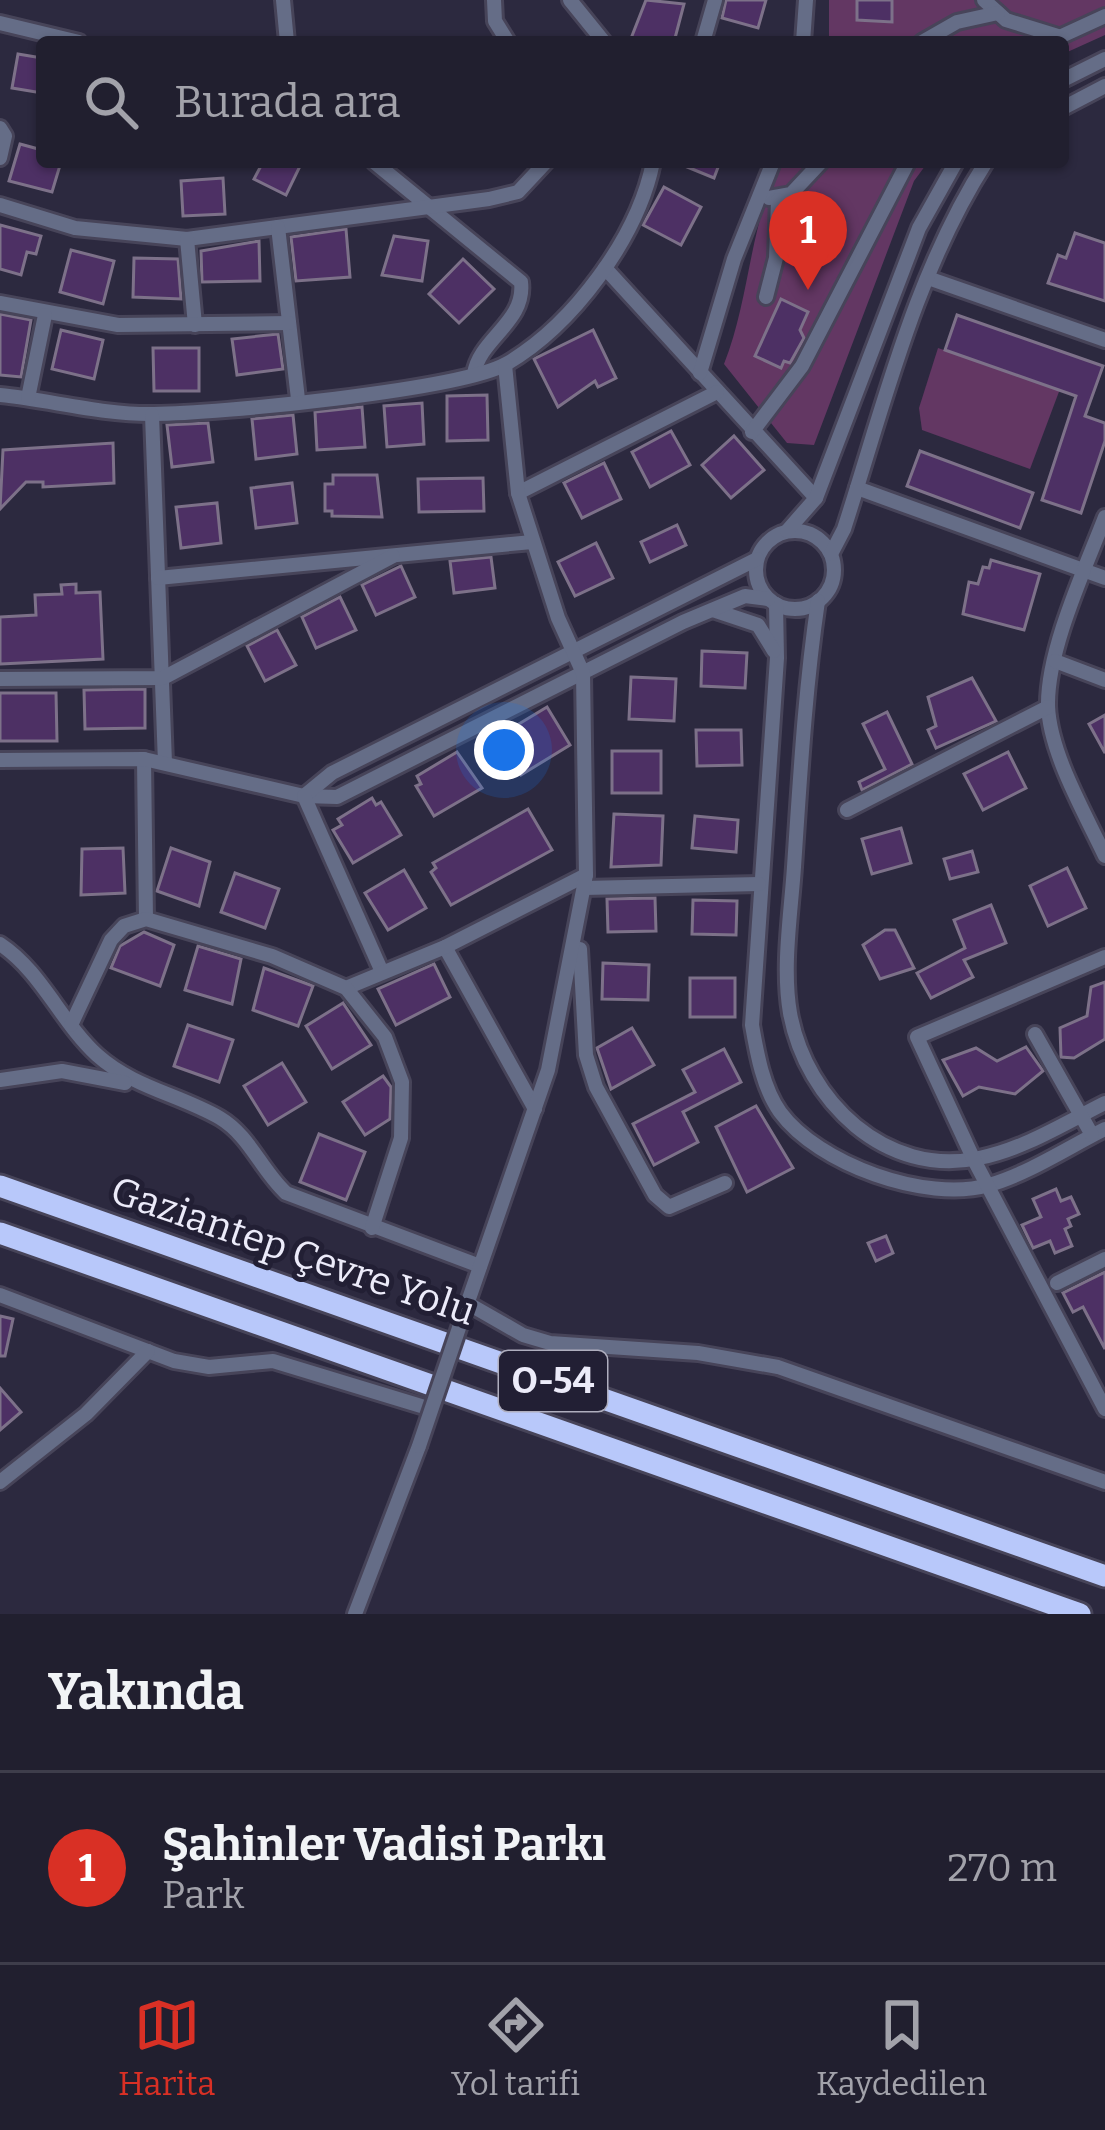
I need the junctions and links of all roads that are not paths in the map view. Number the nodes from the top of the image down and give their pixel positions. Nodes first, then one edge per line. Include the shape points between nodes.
1 (283, 0) edge
2 (494, 0) edge
3 (571, 0) edge
4 (716, 0) edge
5 (806, 0) edge
6 (984, 0) edge
7 (998, 13) junction
8 (1105, 16) edge
9 (0, 23) edge
10 (54, 36) edge
11 (286, 36) edge
12 (504, 36) edge
13 (599, 36) edge
14 (706, 36) edge
15 (803, 36) edge
16 (932, 36) edge
17 (1048, 36) edge
18 (1062, 36) edge
19 (1105, 59) edge
20 (1069, 77) edge
21 (1105, 86) edge
22 (1069, 106) edge
23 (0, 128) edge
24 (0, 158) edge
25 (381, 168) edge
26 (540, 168) edge
27 (652, 168) edge
28 (770, 168) edge
29 (815, 168) edge
30 (905, 168) edge
31 (953, 168) edge
32 (982, 168) edge
33 (758, 196) junction
34 (778, 200) junction
35 (0, 205) edge
36 (422, 205) junction
37 (278, 227) junction
38 (187, 239) junction
39 (605, 268) junction
40 (928, 278) junction
41 (766, 296) dead end
42 (0, 303) edge
43 (45, 315) junction
44 (290, 323) junction
45 (195, 325) junction
46 (1105, 340) edge
47 (505, 365) junction
48 (700, 373) junction
49 (474, 374) junction
50 (717, 392) junction
51 (0, 394) edge
52 (28, 398) junction
53 (298, 399) junction
54 (152, 415) junction
55 (752, 432) junction
56 (857, 488) junction
57 (518, 493) junction
58 (815, 498) junction
59 (1105, 517) edge
60 (788, 531) junction
61 (532, 542) junction
62 (831, 554) junction
63 (393, 556) junction
64 (757, 559) junction
65 (1084, 571) junction
66 (158, 578) junction
67 (1105, 578) edge
68 (772, 602) junction
69 (818, 602) junction
70 (713, 610) junction
71 (572, 649) junction
72 (777, 658) junction
73 (1055, 661) junction
74 (584, 673) junction
75 (163, 678) junction
76 (0, 680) edge
77 (1105, 680) edge
78 (1048, 707) junction
79 (0, 760) edge
80 (144, 760) junction
81 (165, 763) junction
82 (304, 796) junction
83 (847, 810) dead end
84 (1105, 816) edge
85 (1090, 823) junction
86 (1105, 856) edge
87 (585, 882) junction
88 (759, 884) junction
89 (146, 919) junction
90 (578, 929) junction
91 (0, 944) edge
92 (445, 946) junction
93 (1105, 957) edge
94 (382, 972) junction
95 (346, 988) junction
96 (71, 1025) junction
97 (1035, 1034) dead end
98 (0, 1080) edge
99 (147, 1089) junction
100 (1105, 1103) edge
101 (535, 1109) junction
102 (1080, 1116) junction
103 (1098, 1132) edge
104 (974, 1160) junction
105 (725, 1183) dead end
106 (0, 1186) edge
107 (987, 1186) junction
108 (372, 1228) junction
109 (0, 1233) edge
110 (1105, 1259) edge
111 (479, 1266) junction
112 (1057, 1283) dead end
113 (0, 1295) edge
114 (467, 1303) junction
115 (148, 1351) junction
116 (1103, 1403) edge
117 (431, 1408) junction
118 (1105, 1481) edge
119 (0, 1483) edge
120 (1105, 1576) edge
121 (355, 1614) edge
122 (1080, 1614) edge

1 - 11 street
2 - 12 street
3 - 13 street
4 - 14 street
5 - 15 street
6 - 7 street
7 - 16 street
7 - 17 street
8 - 18 street
9 - 10 street
19 - 20 street
21 - 22 street
23 - 24 street
25 - 36 street
26 - 36 street via 518,192
27 - 39 street
28 - 33 street
29 - 34 street
30 - 55 street via 802,366
31 - 58 street via 919,228
32 - 40 street
33 - 34 street
33 - 48 street
34 - 41 street
35 - 38 street via 74,228
36 - 37 street
36 - 49 street via 521,282 515,314 476,358
37 - 38 street
37 - 44 street
38 - 45 street
39 - 47 street
39 - 48 street
40 - 46 street
40 - 56 street
42 - 43 street
43 - 45 street
43 - 52 street
44 - 45 street
44 - 53 street
47 - 49 street
47 - 57 street
48 - 50 street
49 - 53 street
50 - 55 street
50 - 57 street
51 - 52 street
52 - 54 street
53 - 54 street
54 - 66 street
55 - 58 street
56 - 62 street
56 - 65 street
57 - 61 street
58 - 60 street
59 - 65 street
60 - 62 street via 813,535
60 - 64 street via 771,538
61 - 63 street
61 - 71 street
62 - 69 street via 832,580
63 - 66 street
63 - 75 street
64 - 68 street via 756,577
64 - 71 street
65 - 67 street
65 - 73 street
66 - 75 street
68 - 69 street via 793,609
68 - 70 street via 745,596
68 - 72 street
69 - 104 street via 802,741 790,1012 816,1082 873,1142 926,1159
70 - 72 street via 758,625
70 - 74 street
71 - 74 street
71 - 82 street via 332,773
72 - 88 street
73 - 77 street
73 - 78 street
74 - 82 street via 337,797
74 - 87 street
75 - 76 street
75 - 81 street
78 - 83 street
78 - 85 street
79 - 80 street
80 - 81 street
80 - 89 street
81 - 82 street
82 - 94 street
84 - 85 street
85 - 86 street
87 - 88 street
87 - 90 street
87 - 92 street
88 - 107 street via 752,1025 779,1112 817,1148 880,1178
89 - 95 street via 272,956
89 - 96 street via 111,940
90 - 101 street
90 - 105 street via 586,1054 624,1145 669,1207
91 - 96 street
92 - 94 street
92 - 101 street
93 - 104 street via 917,1037
94 - 95 street
95 - 108 street via 385,1037 402,1082 401,1138
96 - 99 street via 118,1073
97 - 102 street
98 - 99 street via 62,1071
99 - 108 street via 220,1118 286,1193
100 - 102 street
101 - 111 street
102 - 103 street
102 - 104 street
103 - 107 street
104 - 107 street
106 - 120 highway, Gaziantep Çevre Yolu / O-54
107 - 116 street
108 - 111 street
109 - 122 highway, Gaziantep Çevre Yolu / O-54
110 - 112 street
111 - 114 street
113 - 115 street
114 - 117 street, bridge
114 - 118 street via 550,1343 778,1367
115 - 117 street via 209,1367 273,1360
115 - 119 street
117 - 121 street, bridge

